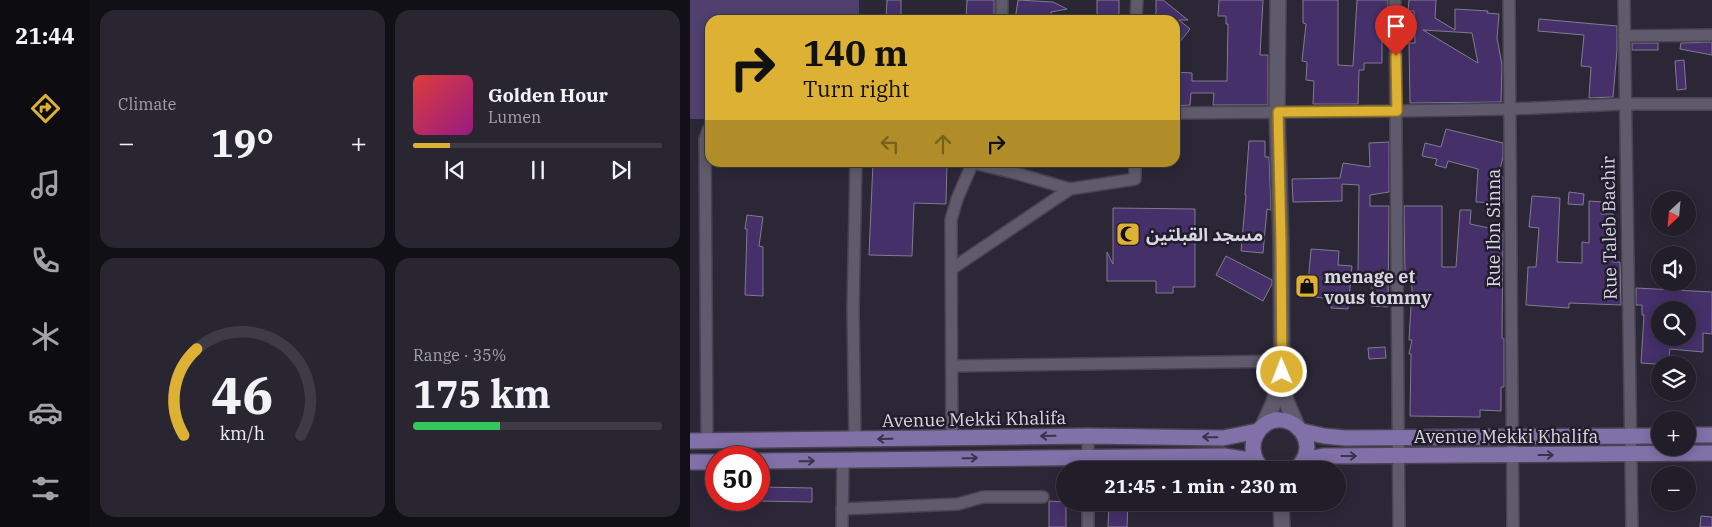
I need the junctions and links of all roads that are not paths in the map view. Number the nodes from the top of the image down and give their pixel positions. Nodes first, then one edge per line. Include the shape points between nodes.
1 (1002, 0) edge
2 (1136, 0) edge
3 (1278, 0) edge
4 (1395, 0) edge
5 (1509, 0) edge
6 (1624, 0) edge
7 (1002, 15) edge
8 (1136, 15) edge
9 (1712, 35) edge
10 (1624, 36) junction
11 (1624, 104) junction
12 (1712, 104) edge
13 (1510, 109) junction
14 (1397, 111) junction
15 (1278, 112) junction
16 (1180, 113) edge
17 (705, 137) edge
18 (856, 167) edge
19 (971, 167) edge
20 (990, 167) edge
21 (1135, 167) edge
22 (1070, 189) junction
23 (953, 268) junction
24 (953, 366) junction
25 (1282, 367) junction
26 (1261, 428) junction
27 (1299, 429) junction
28 (1712, 435) edge
29 (1088, 436) junction
30 (1651, 436) edge
31 (1696, 436) edge
32 (1398, 437) junction
33 (1631, 437) junction
34 (952, 438) junction
35 (1512, 438) junction
36 (855, 440) junction
37 (690, 441) edge
38 (708, 441) junction
39 (1712, 453) edge
40 (1511, 455) junction
41 (1631, 455) junction
42 (1398, 456) junction
43 (843, 460) junction
44 (770, 461) edge
45 (1088, 461) edge
46 (1127, 461) edge
47 (1240, 461) edge
48 (1259, 461) edge
49 (1301, 461) edge
50 (1309, 461) edge
51 (690, 462) edge
52 (705, 462) edge
53 (1056, 463) edge
54 (1043, 497) dead end
55 (842, 509) junction
56 (1088, 511) edge
57 (1281, 511) edge
58 (842, 527) edge
59 (1088, 527) edge
60 (1282, 527) edge
61 (1399, 527) edge
62 (1513, 527) edge
63 (1632, 527) edge

1 - 7 street
2 - 8 street
3 - 15 main road
4 - 14 street
5 - 13 street, Rue Ibn Sinna
6 - 10 street, Rue Taleb Bachir
9 - 10 street
10 - 11 street, Rue Taleb Bachir
11 - 12 street
11 - 13 street
11 - 33 street, Rue Taleb Bachir
13 - 14 street
13 - 35 street, Rue Ibn Sinna
14 - 15 street
14 - 32 street
15 - 16 street
15 - 25 main road
17 - 38 street
18 - 36 street
19 - 23 street via 951,220
20 - 22 street
21 - 22 street via 1135,179
22 - 23 street
23 - 24 street
24 - 25 street
24 - 34 street
25 - 26 main road via 1274,402
25 - 27 main road via 1286,401
26 - 27 main road, Avenue Mekki Khalifa via 1277,420 1291,422
26 -> 29 main road, Avenue Mekki Khalifa via 1223,438
26 - 48 main road via 1253,442
27 - 32 main road, Avenue Mekki Khalifa via 1345,438
27 - 49 main road via 1305,437 1307,451
28 - 31 main road
29 -> 34 main road, Avenue Mekki Khalifa
29 - 45 street
30 - 33 main road, Avenue Mekki Khalifa
32 - 35 main road, Avenue Mekki Khalifa
32 - 42 street
33 - 35 main road, Avenue Mekki Khalifa
33 - 41 street, Rue Taleb Bachir
34 -> 36 main road, Avenue Mekki Khalifa
35 - 40 street, Rue Ibn Sinna
36 - 38 main road, Avenue Mekki Khalifa
37 - 38 main road, Avenue Mekki Khalifa
39 - 41 main road, Avenue Mekki Khalifa
40 -> 41 main road, Avenue Mekki Khalifa
40 - 42 main road, Avenue Mekki Khalifa
40 - 62 street, Rue Ibn Sinna
41 - 63 street, Rue Taleb Bachir
50 -> 42 main road, Avenue Mekki Khalifa via 1324,456
42 - 61 street
44 -> 43 main road
43 -> 53 main road
43 - 55 street
46 - 47 main road via 1224,456
51 - 52 main road
54 - 55 street via 983,497 958,504
55 - 58 street
56 - 59 street
57 - 60 main road

